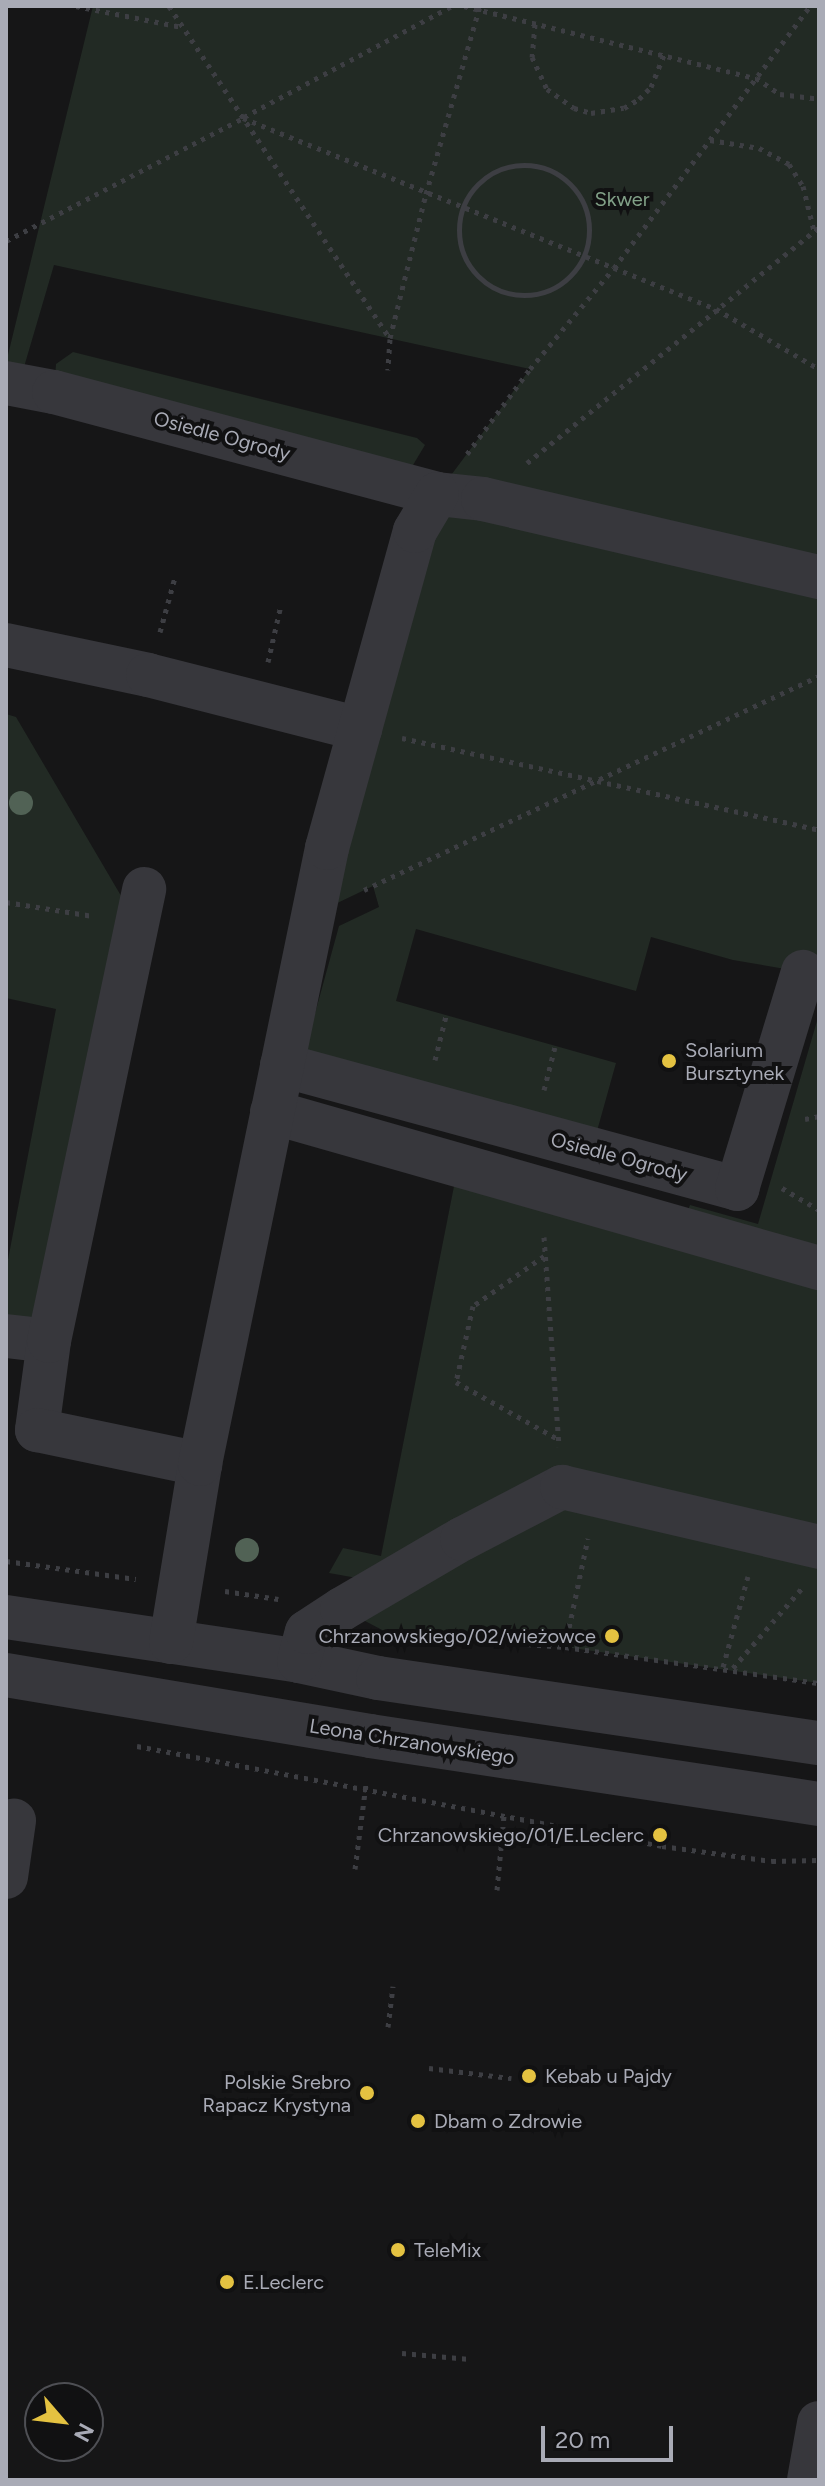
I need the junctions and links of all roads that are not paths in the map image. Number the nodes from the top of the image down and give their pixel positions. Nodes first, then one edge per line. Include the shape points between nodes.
1 (6, 383) edge
2 (437, 494) junction
3 (819, 577) edge
4 (6, 645) edge
5 (360, 729) junction
6 (141, 906) road end
7 (803, 972) dead end
8 (282, 1065) junction
9 (272, 1112) junction
10 (819, 1268) edge
11 (6, 1336) edge
12 (49, 1341) junction
13 (21, 1420) edge
14 (200, 1464) junction
15 (814, 1564) edge
16 (6, 1617) edge
17 (171, 1642) junction
18 (299, 1661) junction
19 (6, 1675) edge
20 (819, 1743) edge
21 (819, 1804) edge
22 (14, 1821) dead end
23 (6, 1877) edge
24 (819, 2423) edge
25 (809, 2480) edge

1 - 2 street, Osiedle Ogrody
2 - 3 street, Osiedle Ogrody via 483,499
2 - 5 street via 415,531
4 - 5 street
5 - 8 street via 312,915
6 - 12 street
7 - 8 street, Osiedle Ogrody via 737,1189
8 - 9 street
9 - 10 street
9 - 14 street
11 - 12 street
12 - 13 street
13 - 14 street
14 - 17 street
15 - 18 street via 759,1533 579,1491 462,1539 330,1617 307,1632
16 - 17 street
17 - 18 street
18 - 20 street via 378,1678
19 - 21 street, Leona Chrzanowskiego
22 - 23 street
24 - 25 street

